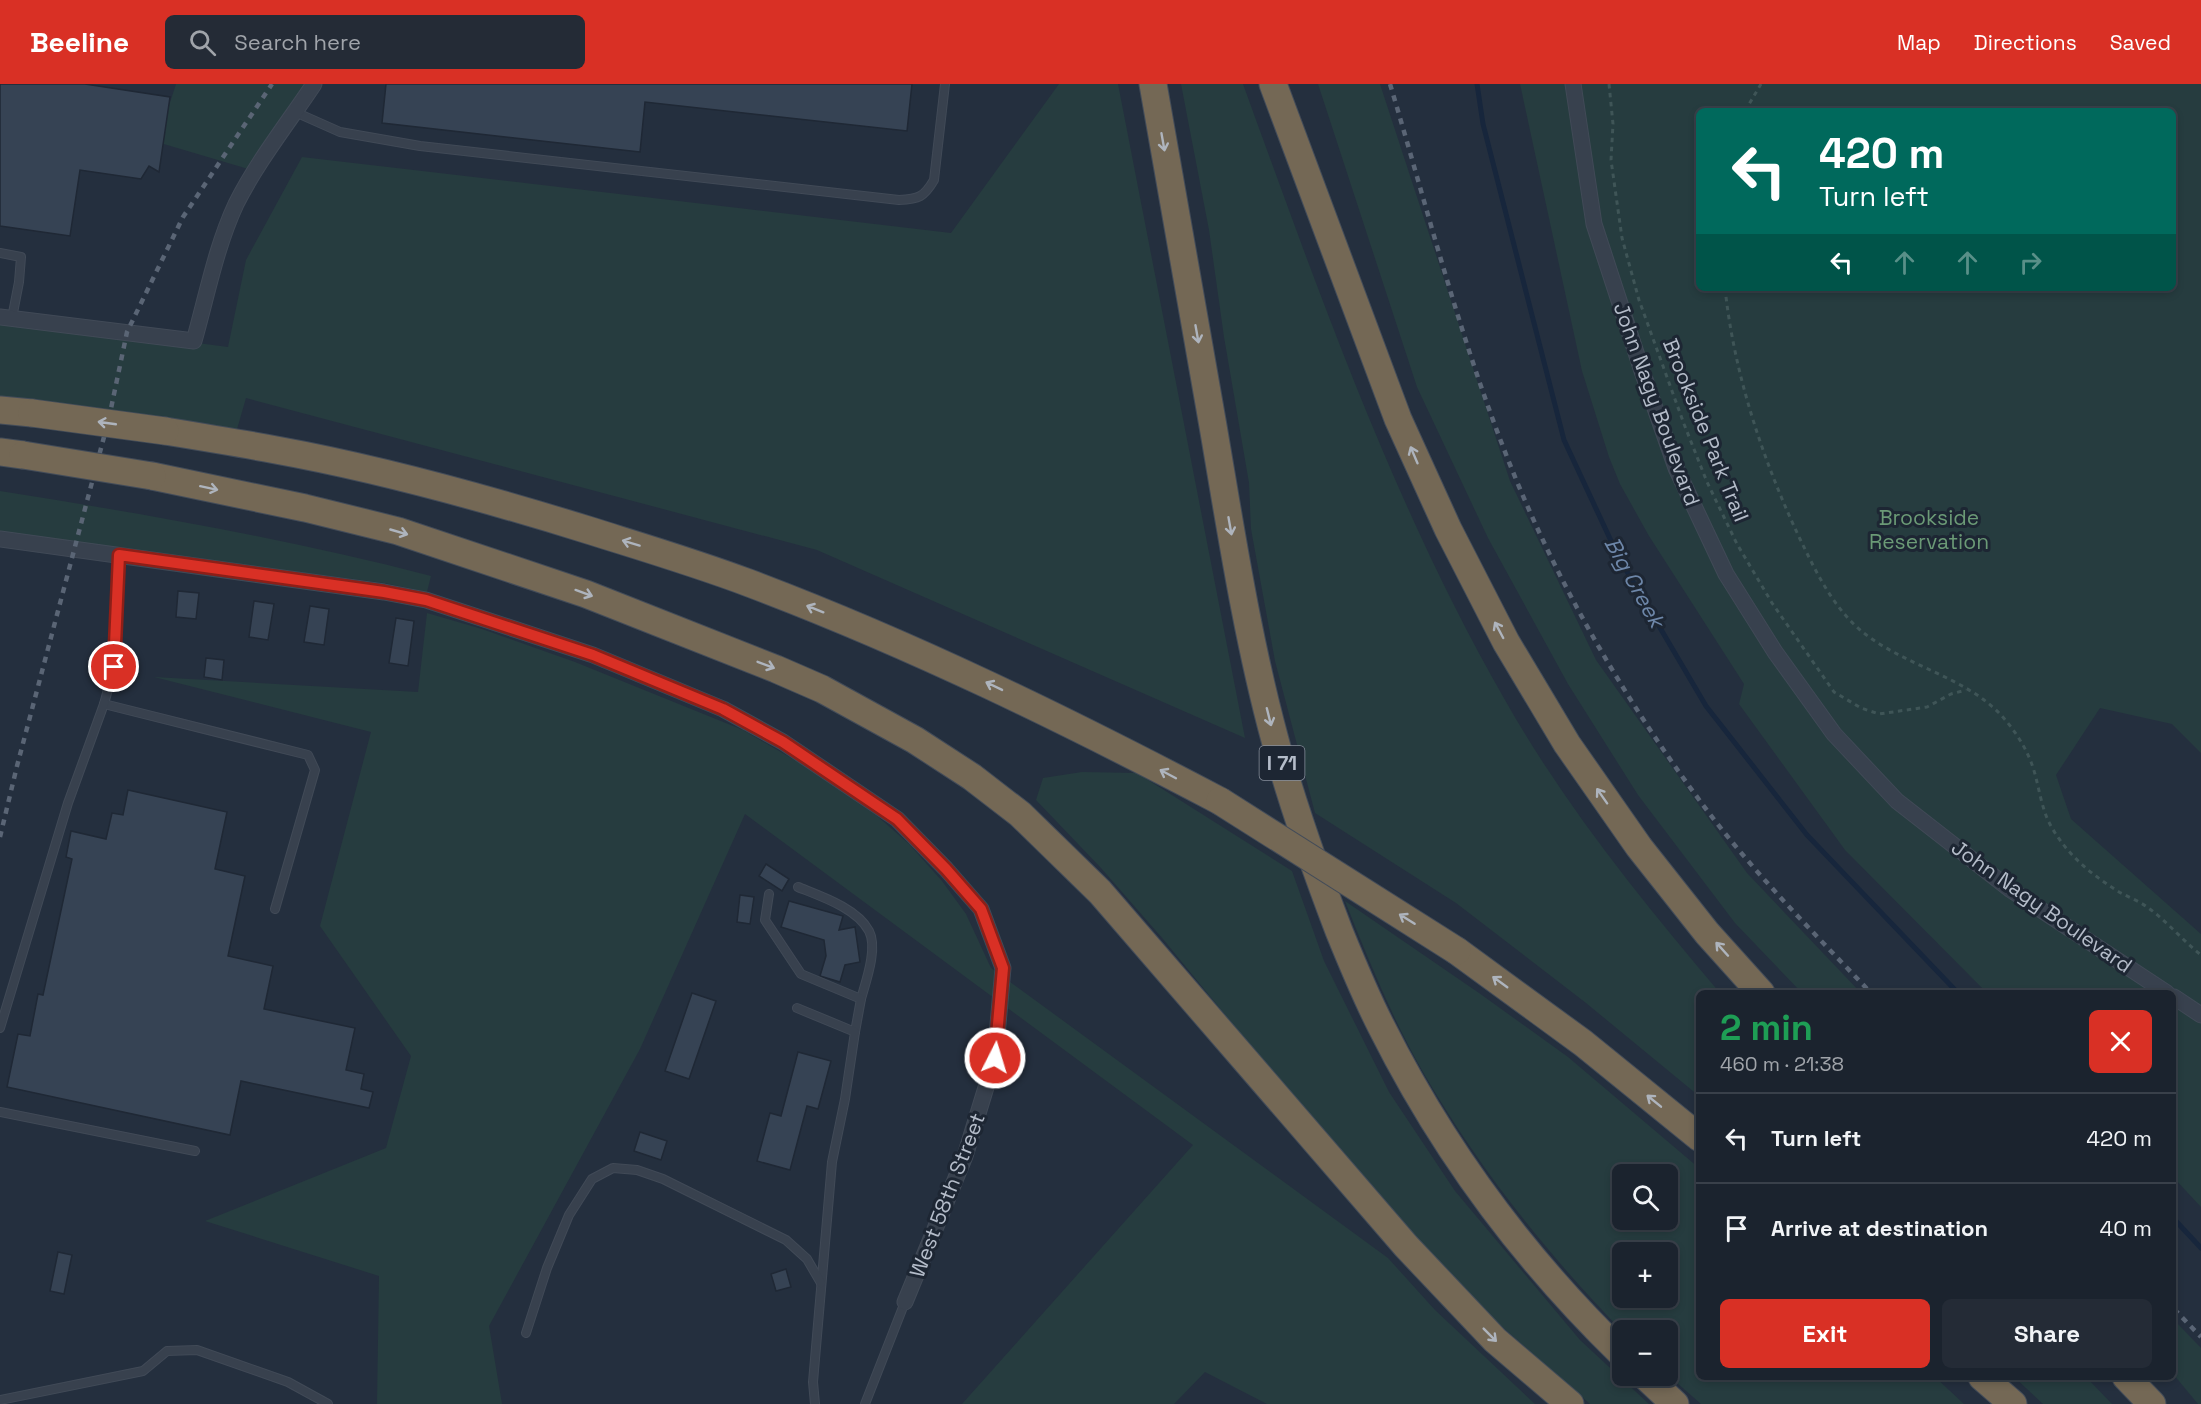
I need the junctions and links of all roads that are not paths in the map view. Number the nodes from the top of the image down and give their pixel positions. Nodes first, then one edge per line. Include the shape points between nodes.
1 (314, 84) edge
2 (945, 84) edge
3 (1153, 84) edge
4 (1273, 84) edge
5 (1573, 84) edge
6 (295, 112) junction
7 (0, 253) edge
8 (6, 317) edge
9 (0, 410) edge
10 (11, 453) edge
11 (0, 540) edge
12 (119, 555) junction
13 (104, 704) junction
14 (798, 887) dead end
15 (769, 894) dead end
16 (275, 909) dead end
17 (1758, 990) edge
18 (2162, 990) edge
19 (2176, 998) edge
20 (861, 999) junction
21 (797, 1008) dead end
22 (2201, 1015) edge
23 (0, 1028) edge
24 (855, 1032) junction
25 (0, 1112) edge
26 (1696, 1135) edge
27 (195, 1151) dead end
28 (821, 1283) junction
29 (905, 1302) joint
30 (526, 1333) dead end
31 (1612, 1344) edge
32 (1985, 1380) edge
33 (2129, 1380) edge
34 (1656, 1386) edge
35 (0, 1400) edge
36 (328, 1404) edge
37 (815, 1404) edge
38 (865, 1404) edge
39 (1570, 1404) edge
40 (1676, 1404) edge
41 (2013, 1404) edge
42 (2152, 1404) edge

1 - 6 street
2 - 6 lane via 934,180 926,193 899,200 420,146 340,132
3 -> 31 highway, I 71 via 1251,641 1275,741 1323,890 1380,1025 1447,1141 1526,1250
17 -> 4 highway via 1692,915 1620,821 1567,744 1506,642 1398,419
5 - 18 street, John Nagy Boulevard via 1594,224 1649,393 1677,468 1726,574 1775,652 1834,734 1897,801 2011,890
6 - 8 street via 237,203 223,235 194,341
7 - 8 lane via 21,257 19,282
26 -> 9 highway, bridge via 1583,1043 1457,951 1220,801 981,680 872,632 661,553 482,498 277,450
10 -> 39 highway, bridge via 152,476 398,531 586,594 776,669 875,717 972,777 1020,814 1100,892 1413,1254 1495,1340
11 - 12 street, West 58th Street
12 - 13 lane via 114,667
12 - 29 street, West 58th Street via 426,600 593,655 723,709 783,742 897,819 981,909 1003,968 995,1058 965,1156
13 - 16 lane via 308,755 315,770
13 - 23 lane via 68,803
14 - 20 lane via 854,914 869,931 872,950
15 - 20 lane via 765,920 801,974
19 - 22 street
20 - 24 lane
21 - 24 lane
24 - 28 lane via 832,1162
25 - 27 lane
28 - 30 lane via 807,1259 786,1240 663,1179 637,1170 613,1168 592,1179 569,1215
28 - 37 lane via 813,1382
29 - 38 lane
32 - 41 highway
33 - 42 highway
34 - 40 highway
35 - 36 lane via 143,1371 167,1351 197,1350 288,1382

